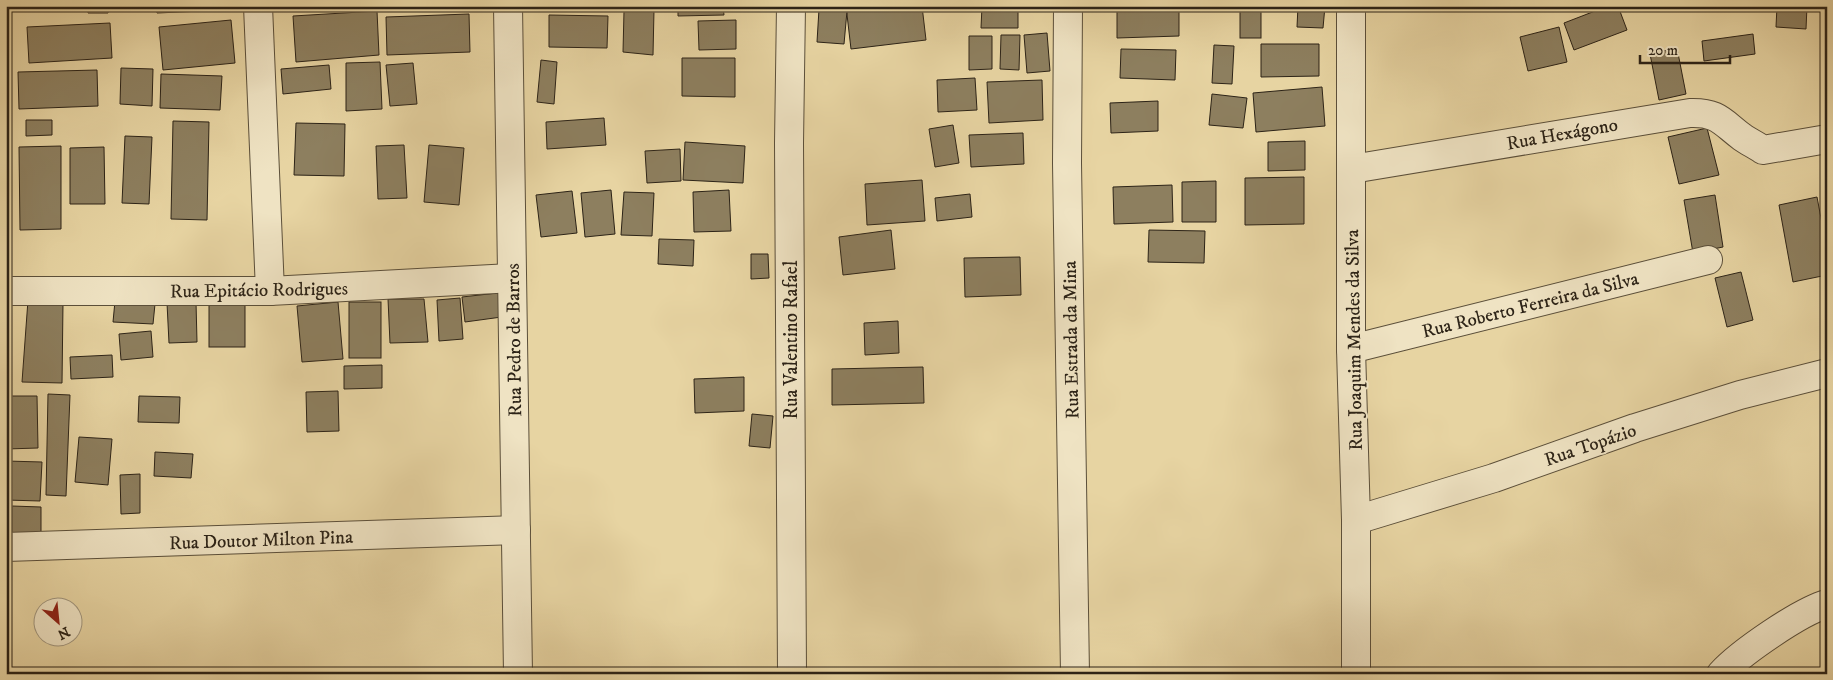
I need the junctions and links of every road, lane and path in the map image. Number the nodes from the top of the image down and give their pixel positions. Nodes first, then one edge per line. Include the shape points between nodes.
1 (258, 6) edge
2 (508, 6) edge
3 (790, 6) edge
4 (1068, 6) edge
5 (1351, 6) edge
6 (1827, 139) edge
7 (1352, 169) junction
8 (1708, 260) dead end
9 (512, 278) junction
10 (6, 291) edge
11 (270, 291) junction
12 (1351, 349) junction
13 (1827, 374) edge
14 (1356, 520) junction
15 (516, 530) junction
16 (6, 547) edge
17 (1827, 604) edge
18 (518, 674) edge
19 (792, 674) edge
20 (1075, 674) edge
21 (1356, 674) edge
22 (1721, 674) edge

1 - 11 street
2 - 9 street, Rua Pedro de Barros
3 - 19 street, Rua Valentino Rafael
4 - 20 street, Rua Estrada da Mina via 1067,163
5 - 7 street, Rua Joaquim Mendes da Silva
6 - 7 street, Rua Hexágono via 1763,150 1719,117 1698,112
7 - 12 street, Rua Joaquim Mendes da Silva
8 - 12 street, Rua Roberto Ferreira da Silva
9 - 11 street, Rua Epitácio Rodrigues
9 - 15 street, Rua Pedro de Barros
10 - 11 street, Rua Epitácio Rodrigues
12 - 14 street, Rua Joaquim Mendes da Silva
13 - 14 street, Rua Topázio via 1740,395 1494,478
14 - 21 street, Rua Joaquim Mendes da Silva
15 - 16 street, Rua Doutor Milton Pina
15 - 18 street, Rua Pedro de Barros
17 - 22 street via 1816,606 1777,631 1732,661

